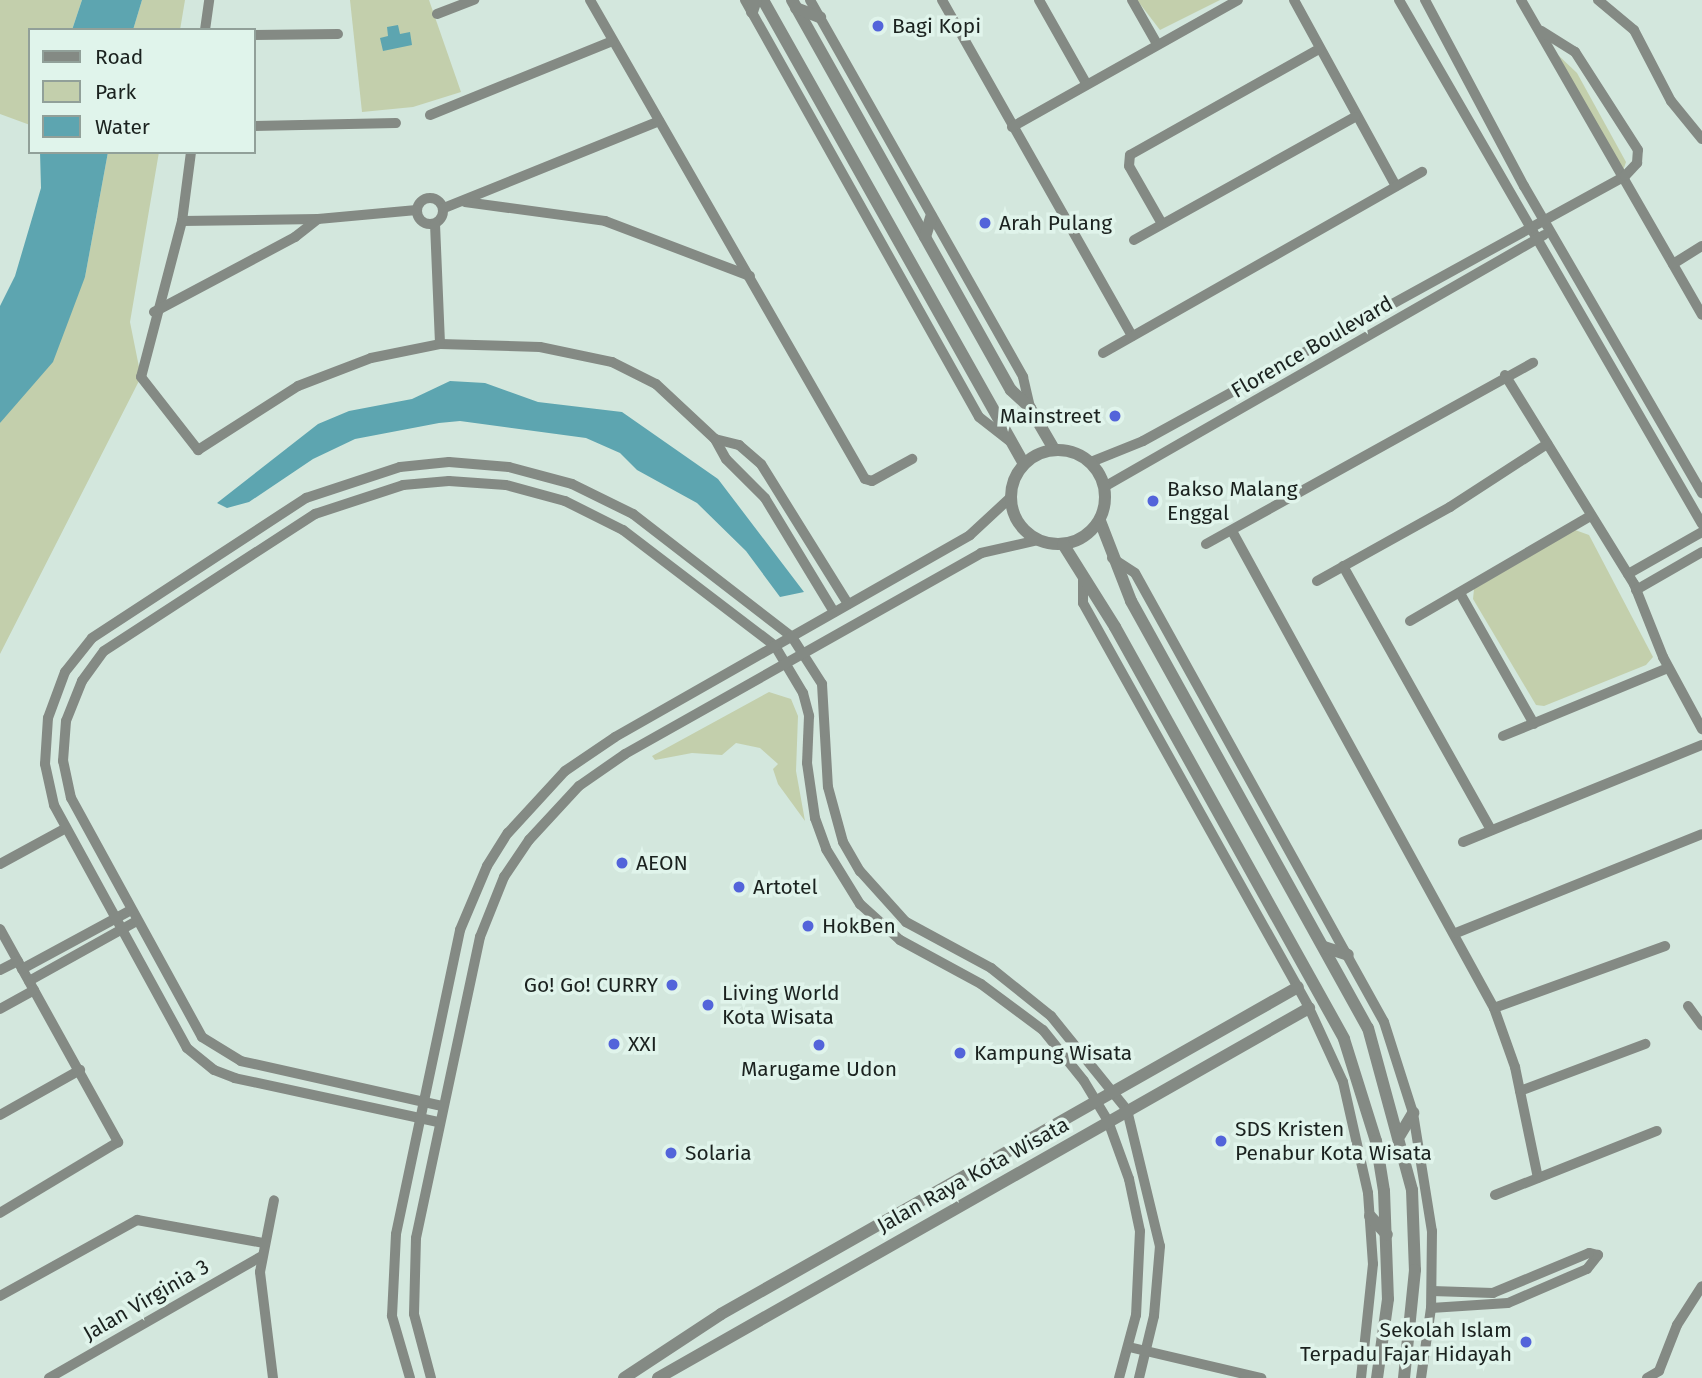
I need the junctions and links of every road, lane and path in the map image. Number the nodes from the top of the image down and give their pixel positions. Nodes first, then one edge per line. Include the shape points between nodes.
1 (209, 0) edge
2 (474, 0) edge
3 (590, 0) edge
4 (745, 0) edge
5 (763, 0) edge
6 (810, 0) edge
7 (942, 0) edge
8 (1039, 0) edge
9 (1132, 0) edge
10 (1238, 0) edge
11 (1294, 0) edge
12 (1399, 0) edge
13 (1425, 0) edge
14 (1521, 0) edge
15 (1598, 0) edge
16 (794, 4) edge
17 (754, 6) edge
18 (438, 14) dead end
19 (820, 18) junction
20 (205, 28) edge
21 (1541, 31) junction
22 (338, 34) dead end
23 (256, 35) edge
24 (612, 41) junction
25 (1157, 44) junction
26 (1319, 49) junction
27 (1086, 83) junction
28 (430, 115) dead end
29 (1702, 116) edge
30 (1355, 117) junction
31 (1687, 118) junction
32 (659, 121) junction
33 (396, 123) dead end
34 (256, 126) edge
35 (1012, 127) junction
36 (1702, 139) edge
37 (191, 154) edge
38 (1422, 172) dead end
39 (1625, 176) junction
40 (1396, 186) junction
41 (465, 202) junction
42 (443, 208) junction
43 (417, 209) junction
44 (931, 217) junction
45 (1548, 218) junction
46 (318, 219) junction
47 (182, 221) junction
48 (1161, 222) junction
49 (435, 223) junction
50 (1530, 223) junction
51 (1551, 231) junction
52 (925, 237) junction
53 (1539, 238) junction
54 (1134, 240) dead end
55 (1702, 246) edge
56 (1673, 264) junction
57 (750, 276) junction
58 (154, 312) junction
59 (1702, 315) edge
60 (1132, 336) junction
61 (440, 344) junction
62 (1103, 353) dead end
63 (1533, 363) dead end
64 (1505, 374) junction
65 (1030, 408) junction
66 (715, 439) junction
67 (1010, 440) junction
68 (1547, 444) junction
69 (1054, 449) junction
70 (912, 459) dead end
71 (1091, 463) junction
72 (1024, 464) junction
73 (1104, 487) junction
74 (1702, 493) edge
75 (1011, 497) junction
76 (1588, 517) junction
77 (1100, 521) junction
78 (1702, 524) edge
79 (1233, 531) junction
80 (1702, 532) edge
81 (1038, 540) junction
82 (1063, 544) junction
83 (1206, 544) dead end
84 (1702, 552) edge
85 (1112, 558) junction
86 (1343, 566) junction
87 (1628, 574) junction
88 (1083, 580) junction
89 (1317, 581) dead end
90 (1636, 590) junction
91 (1461, 595) junction
92 (848, 604) junction
93 (834, 612) junction
94 (1410, 621) dead end
95 (792, 636) junction
96 (775, 646) junction
97 (806, 656) junction
98 (789, 666) junction
99 (1668, 668) junction
100 (1534, 724) junction
101 (1702, 729) edge
102 (1503, 736) dead end
103 (1702, 745) edge
104 (66, 828) junction
105 (1492, 830) junction
106 (1702, 834) edge
107 (1463, 842) dead end
108 (0, 864) edge
109 (134, 915) junction
110 (115, 919) junction
111 (0, 929) edge
112 (121, 930) junction
113 (1456, 933) junction
114 (1665, 946) dead end
115 (1324, 947) junction
116 (1348, 955) junction
117 (20, 965) junction
118 (0, 970) edge
119 (32, 985) junction
120 (1298, 987) junction
121 (1688, 1006) dead end
122 (1309, 1008) junction
123 (1494, 1008) junction
124 (0, 1009) edge
125 (1702, 1025) edge
126 (1645, 1044) dead end
127 (80, 1070) junction
128 (1520, 1091) junction
129 (1116, 1092) junction
130 (422, 1102) junction
131 (1097, 1102) junction
132 (442, 1105) junction
133 (1127, 1110) junction
134 (1413, 1113) junction
135 (0, 1115) edge
136 (418, 1118) junction
137 (1108, 1121) junction
138 (438, 1122) junction
139 (1657, 1131) dead end
140 (1400, 1135) junction
141 (1538, 1178) junction
142 (1495, 1195) dead end
143 (274, 1199) dead end
144 (0, 1213) edge
145 (1370, 1216) junction
146 (1387, 1235) junction
147 (263, 1243) junction
148 (262, 1256) junction
149 (788, 1277) junction
150 (1702, 1286) edge
151 (1432, 1291) junction
152 (0, 1296) edge
153 (799, 1296) junction
154 (1388, 1299) junction
155 (1413, 1302) junction
156 (1431, 1308) junction
157 (1129, 1347) junction
158 (1148, 1353) junction
159 (49, 1378) edge
160 (273, 1378) edge
161 (410, 1378) edge
162 (431, 1378) edge
163 (624, 1378) edge
164 (658, 1378) edge
165 (1119, 1378) edge
166 (1139, 1378) edge
167 (1261, 1378) edge
168 (1361, 1378) edge
169 (1377, 1378) edge
170 (1404, 1378) edge
171 (1422, 1378) edge
172 (1647, 1378) edge

1 - 20 street
2 - 18 street
3 - 24 street
4 - 17 street
5 - 67 street
6 - 19 street
7 - 35 street
8 - 27 street
9 - 25 street
10 - 25 street
11 - 26 street
12 - 50 street
13 - 45 street
14 - 21 street
15 - 31 street via 1634,30 1671,101
16 - 19 street
16 - 52 street
17 - 67 street via 979,416
19 - 44 street
21 - 39 street
21 - 39 street via 1574,52 1638,150 1637,163
22 - 23 street
24 - 28 street
24 - 32 street
25 - 27 street
26 - 30 street
26 - 48 street via 1130,155 1129,166
27 - 35 street
29 - 31 street
30 - 40 street
30 - 48 street
31 - 36 street
32 - 41 street
32 - 57 street
33 - 34 street
35 - 60 street
37 - 47 street
38 - 40 street
39 - 45 street, Florence Boulevard
39 - 56 street
40 - 60 street
41 - 42 street
41 - 57 street via 604,221
42 - 43 street via 430,198
42 - 49 street
43 - 46 street
43 - 49 street via 426,224
44 - 52 street
44 - 65 street via 1023,377
45 - 50 street, Florence Boulevard
45 - 51 street
46 - 47 street
46 - 58 street via 295,237
47 - 58 street
48 - 54 street
49 - 61 street
50 - 53 street
50 - 71 street, Florence Boulevard via 1155,434
51 - 53 street, Florence Boulevard
51 - 74 street
52 - 65 street via 1011,390
53 - 73 street, Florence Boulevard
53 - 78 street
55 - 56 street
56 - 59 street
57 - 70 street via 865,479 873,481
58 - 61 street via 141,377 202,452 298,386 372,358
60 - 62 street
61 - 66 street via 540,347 612,362 656,384
63 - 64 street
64 - 68 street
64 - 79 street
65 - 69 street
66 - 92 street via 738,445 761,464
66 - 93 street via 765,498
67 - 72 street
68 - 76 street
68 - 86 street via 1450,507
69 - 71 street
69 - 72 street
71 - 73 street
72 - 75 street
73 - 77 street
75 - 81 street via 1018,522
75 - 92 street via 970,535
76 - 87 street
76 - 91 street
77 - 82 street via 1079,539
77 - 85 street
79 - 83 street
79 - 113 street
80 - 87 street
81 - 82 street
81 - 97 street via 981,553
82 - 88 street
84 - 90 street
85 - 115 street via 1181,694
85 - 116 street via 1135,573
86 - 89 street
86 - 105 street
87 - 90 street
88 - 120 street via 1083,603
88 - 146 street via 1115,627 1344,1039 1376,1141
90 - 99 street
91 - 94 street
91 - 100 street
92 - 93 street
93 - 95 street
95 - 96 street
95 - 97 street
95 - 104 street via 633,514 572,485 509,467 449,463 353,479 306,498 92,638 65,672 48,718 44,764
96 - 98 street
96 - 109 street via 623,530 565,501 506,485 449,481 403,485 337,505 104,651 82,681 66,721 63,761 71,798
96 - 130 street via 605,743 565,771 508,833 487,866 460,930
97 - 98 street
97 - 129 street via 822,684 834,813 860,871 906,922 1023,991 1083,1049
98 - 131 street via 809,716 807,763 815,818 826,849 860,904 900,940 981,984 1043,1030
98 - 132 street via 625,754 579,786 542,823 505,877 480,937
99 - 100 street
99 - 101 street
100 - 102 street
103 - 105 street
104 - 108 street
104 - 110 street
105 - 107 street
106 - 113 street
109 - 110 street
109 - 112 street
109 - 130 street via 202,1037 223,1055
110 - 112 street
110 - 117 street
111 - 117 street
112 - 119 street
112 - 136 street via 187,1048 214,1070
113 - 123 street
114 - 123 street
115 - 116 street
115 - 140 street via 1367,1028
116 - 134 street via 1384,1022
117 - 118 street
117 - 119 street
119 - 124 street
119 - 127 street
120 - 122 street
120 - 129 street
121 - 125 street
122 - 133 street, Jalan Raya Kota Wisata
122 - 145 street via 1350,1106
123 - 128 street
126 - 128 street
127 - 135 street
127 - 144 street via 118,1142
128 - 141 street
129 - 131 street, Jalan Raya Kota Wisata
129 - 133 street
130 - 132 street
130 - 136 street
131 - 137 street
131 - 149 street, Jalan Raya Kota Wisata
132 - 138 street
133 - 137 street, Jalan Raya Kota Wisata
133 - 158 street via 1160,1246
134 - 140 street
134 - 151 street via 1432,1231
136 - 138 street
136 - 161 street via 390,1280 392,1316
137 - 153 street, Jalan Raya Kota Wisata
137 - 157 street via 1129,1179 1140,1231 1141,1273
138 - 162 street via 411,1280 420,1348
139 - 141 street
140 - 155 street via 1412,1190
141 - 142 street
143 - 147 street
145 - 146 street
145 - 168 street via 1371,1309
146 - 154 street
147 - 148 street
147 - 152 street via 137,1220
148 - 159 street, Jalan Virginia 3
148 - 160 street
149 - 153 street
149 - 163 street, Jalan Raya Kota Wisata via 694,1329
150 - 172 street via 1677,1325 1659,1371
151 - 156 street
151 - 156 street via 1493,1293 1589,1253 1598,1255 1592,1266 1556,1286 1508,1303
153 - 164 street, Jalan Raya Kota Wisata
154 - 155 street
154 - 169 street
155 - 170 street
156 - 171 street
157 - 158 street
157 - 165 street
158 - 166 street
158 - 167 street

